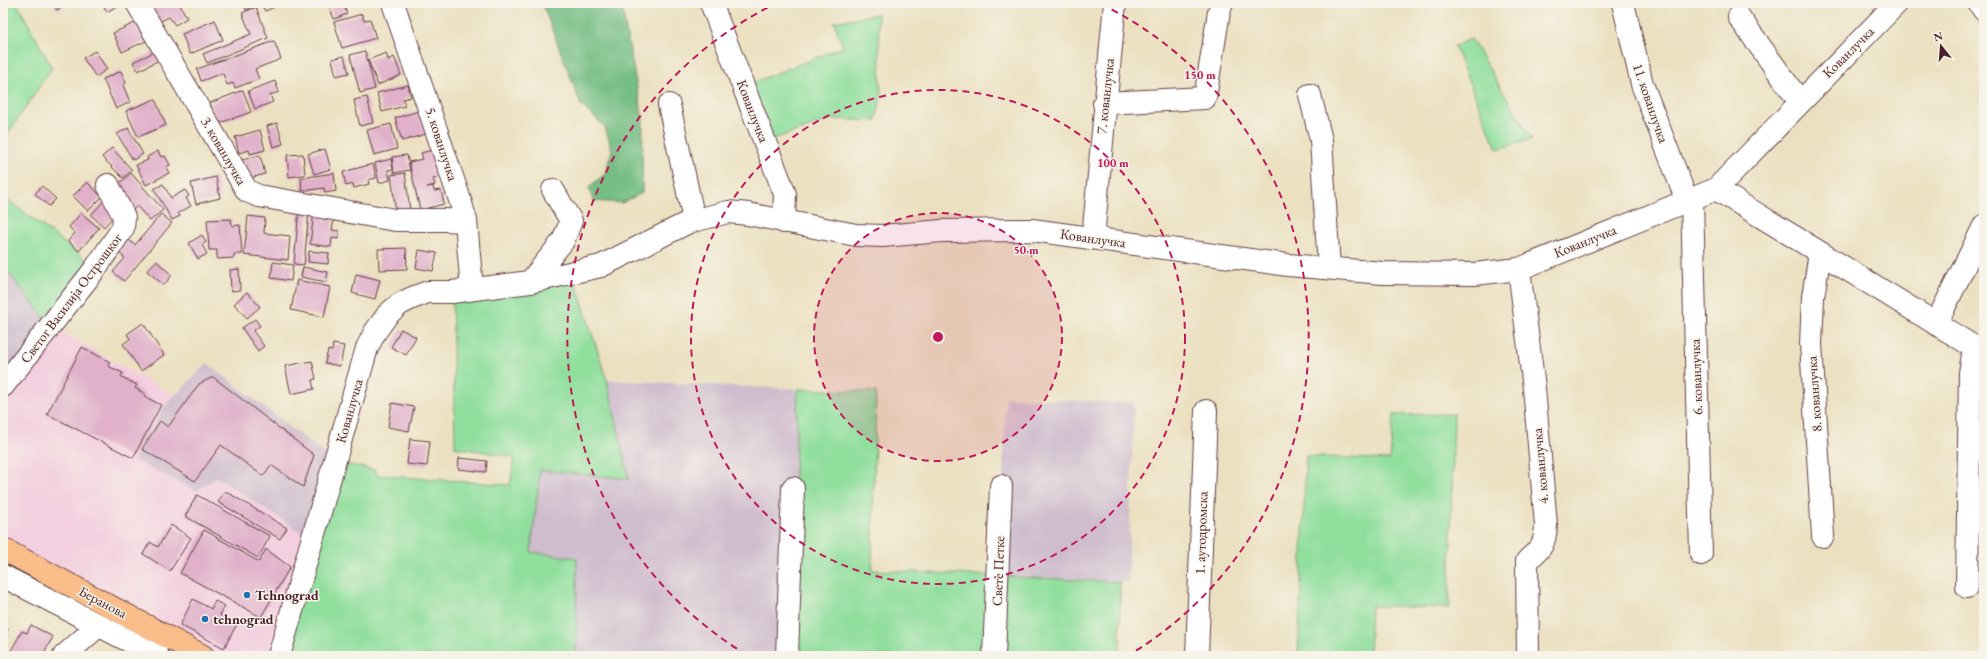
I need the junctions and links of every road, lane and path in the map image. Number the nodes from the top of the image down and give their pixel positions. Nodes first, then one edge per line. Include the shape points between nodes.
1 (137, 3) edge
2 (393, 3) edge
3 (711, 3) edge
4 (1115, 3) edge
5 (1222, 3) edge
6 (1623, 3) edge
7 (1897, 3) edge
8 (1979, 3) edge
9 (1984, 10) edge
10 (1739, 17) dead end
11 (1310, 95) dead end
12 (1800, 102) junction
13 (1104, 103) junction
14 (669, 105) dead end
15 (108, 185) dead end
16 (1716, 189) junction
17 (553, 190) dead end
18 (1689, 200) junction
19 (694, 220) junction
20 (466, 221) junction
21 (784, 222) junction
22 (1984, 226) edge
23 (1092, 238) junction
24 (1820, 253) junction
25 (1329, 268) junction
26 (1519, 269) junction
27 (530, 282) junction
28 (472, 289) junction
29 (1936, 324) junction
30 (1979, 351) edge
31 (3, 386) edge
32 (1206, 411) dead end
33 (1001, 486) dead end
34 (793, 488) dead end
35 (1823, 536) dead end
36 (3, 549) edge
37 (1701, 554) dead end
38 (3, 576) edge
39 (1967, 587) dead end
40 (99, 625) junction
41 (64, 656) edge
42 (158, 656) edge
43 (204, 656) edge
44 (279, 656) edge
45 (787, 656) edge
46 (994, 656) edge
47 (1196, 656) edge
48 (1528, 656) edge

1 - 20 street, 3. кованлучка via 247,191 259,196 395,220
2 - 20 street, 5. кованлучка
3 - 21 street, Кованлучка via 785,194
4 - 13 street, 7. кованлучка
5 - 13 street via 1205,98
6 - 18 street, 11. кованлучка via 1642,84
7 - 12 street, Кованлучка
8 - 9 street
10 - 12 street
11 - 25 street via 1321,140
12 - 16 street, Кованлучка
13 - 23 street, 7. кованлучка
14 - 19 street
15 - 31 street, Светог Василија Острошког via 124,217 123,228 95,269
16 - 18 street, Кованлучка
16 - 24 street
17 - 27 street via 570,221 563,241
18 - 26 street, Кованлучка
18 - 37 street, 6. кованлучка
19 - 21 street, Кованлучка via 728,212
19 - 27 street, Кованлучка via 601,266
20 - 28 street, 5. кованлучка
21 - 23 street, Кованлучка via 856,235 1032,230
22 - 29 street
23 - 25 street, Кованлучка
24 - 29 street
24 - 35 street, 8. кованлучка via 1813,297 1811,344
25 - 26 street, Кованлучка via 1383,273 1474,274
26 - 48 street, 4. кованлучка via 1534,388 1546,525 1545,541 1527,561
27 - 28 street, Кованлучка
28 - 44 street, Кованлучка via 428,292 412,298 388,314 375,332 367,348
29 - 30 street
30 - 39 street via 1970,373
32 - 47 street, 1. аутодромска
33 - 46 street, Свете Петке
34 - 45 street
36 - 43 main road, Беранова
38 - 40 street, Беранова
40 - 41 street
40 - 42 street, Беранова

